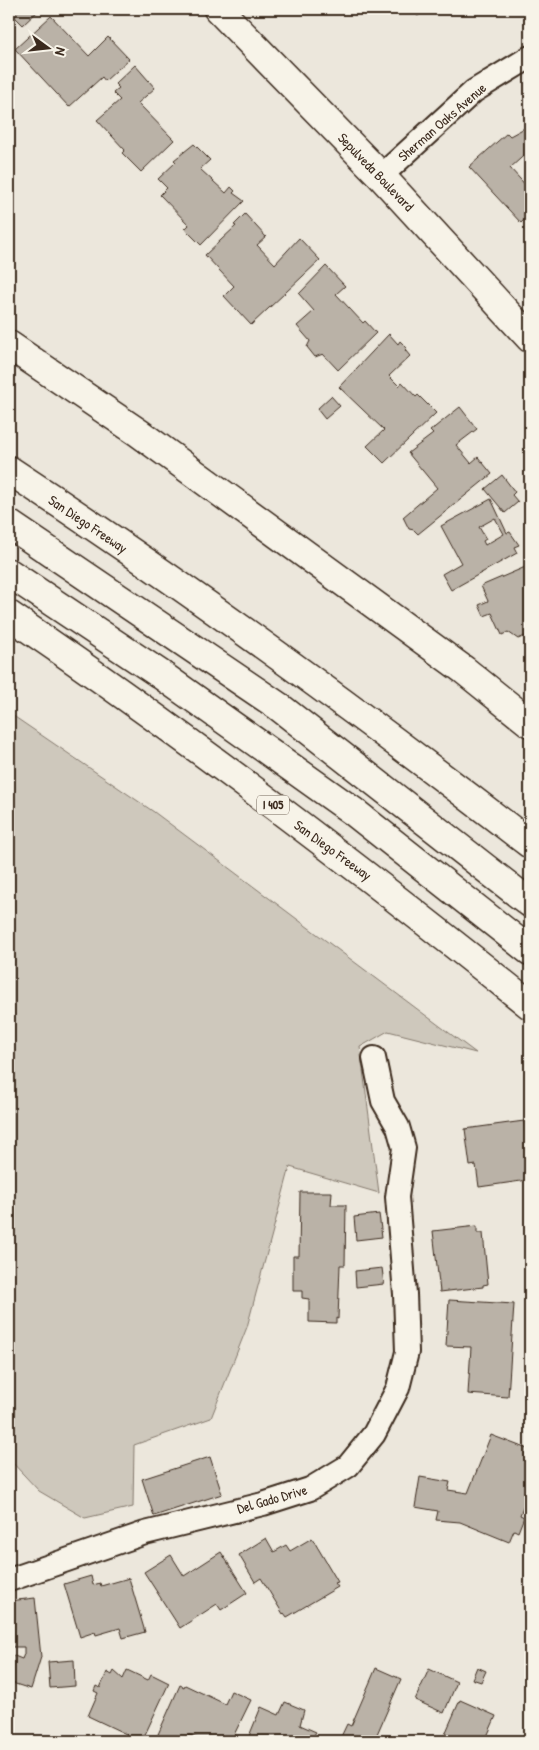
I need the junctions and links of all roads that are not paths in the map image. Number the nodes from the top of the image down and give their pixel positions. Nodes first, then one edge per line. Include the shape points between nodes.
1 (218, 9) edge
2 (530, 57) edge
3 (381, 176) junction
4 (530, 338) edge
5 (9, 345) edge
6 (9, 470) edge
7 (9, 524) edge
8 (9, 573) edge
9 (9, 615) edge
10 (464, 670) junction
11 (530, 699) edge
12 (530, 723) edge
13 (530, 844) edge
14 (530, 903) edge
15 (530, 951) edge
16 (530, 1005) edge
17 (374, 1058) dead end
18 (9, 1580) edge

1 - 3 main road, Sepulveda Boulevard
2 - 3 street, Sherman Oaks Avenue via 474,91
3 - 4 main road, Sepulveda Boulevard
5 - 10 main road via 139,433
6 - 13 main road, San Diego Freeway via 256,638 359,712
7 - 14 main road via 278,706
8 - 15 main road via 160,674 354,812
9 - 16 main road, San Diego Freeway / I 405 via 100,677 369,876
10 - 11 main road
10 - 12 main road
17 - 18 street, Del Gado Drive via 383,1101 398,1127 404,1148 397,1197 407,1352 398,1388 374,1434 348,1466 310,1489 145,1533

